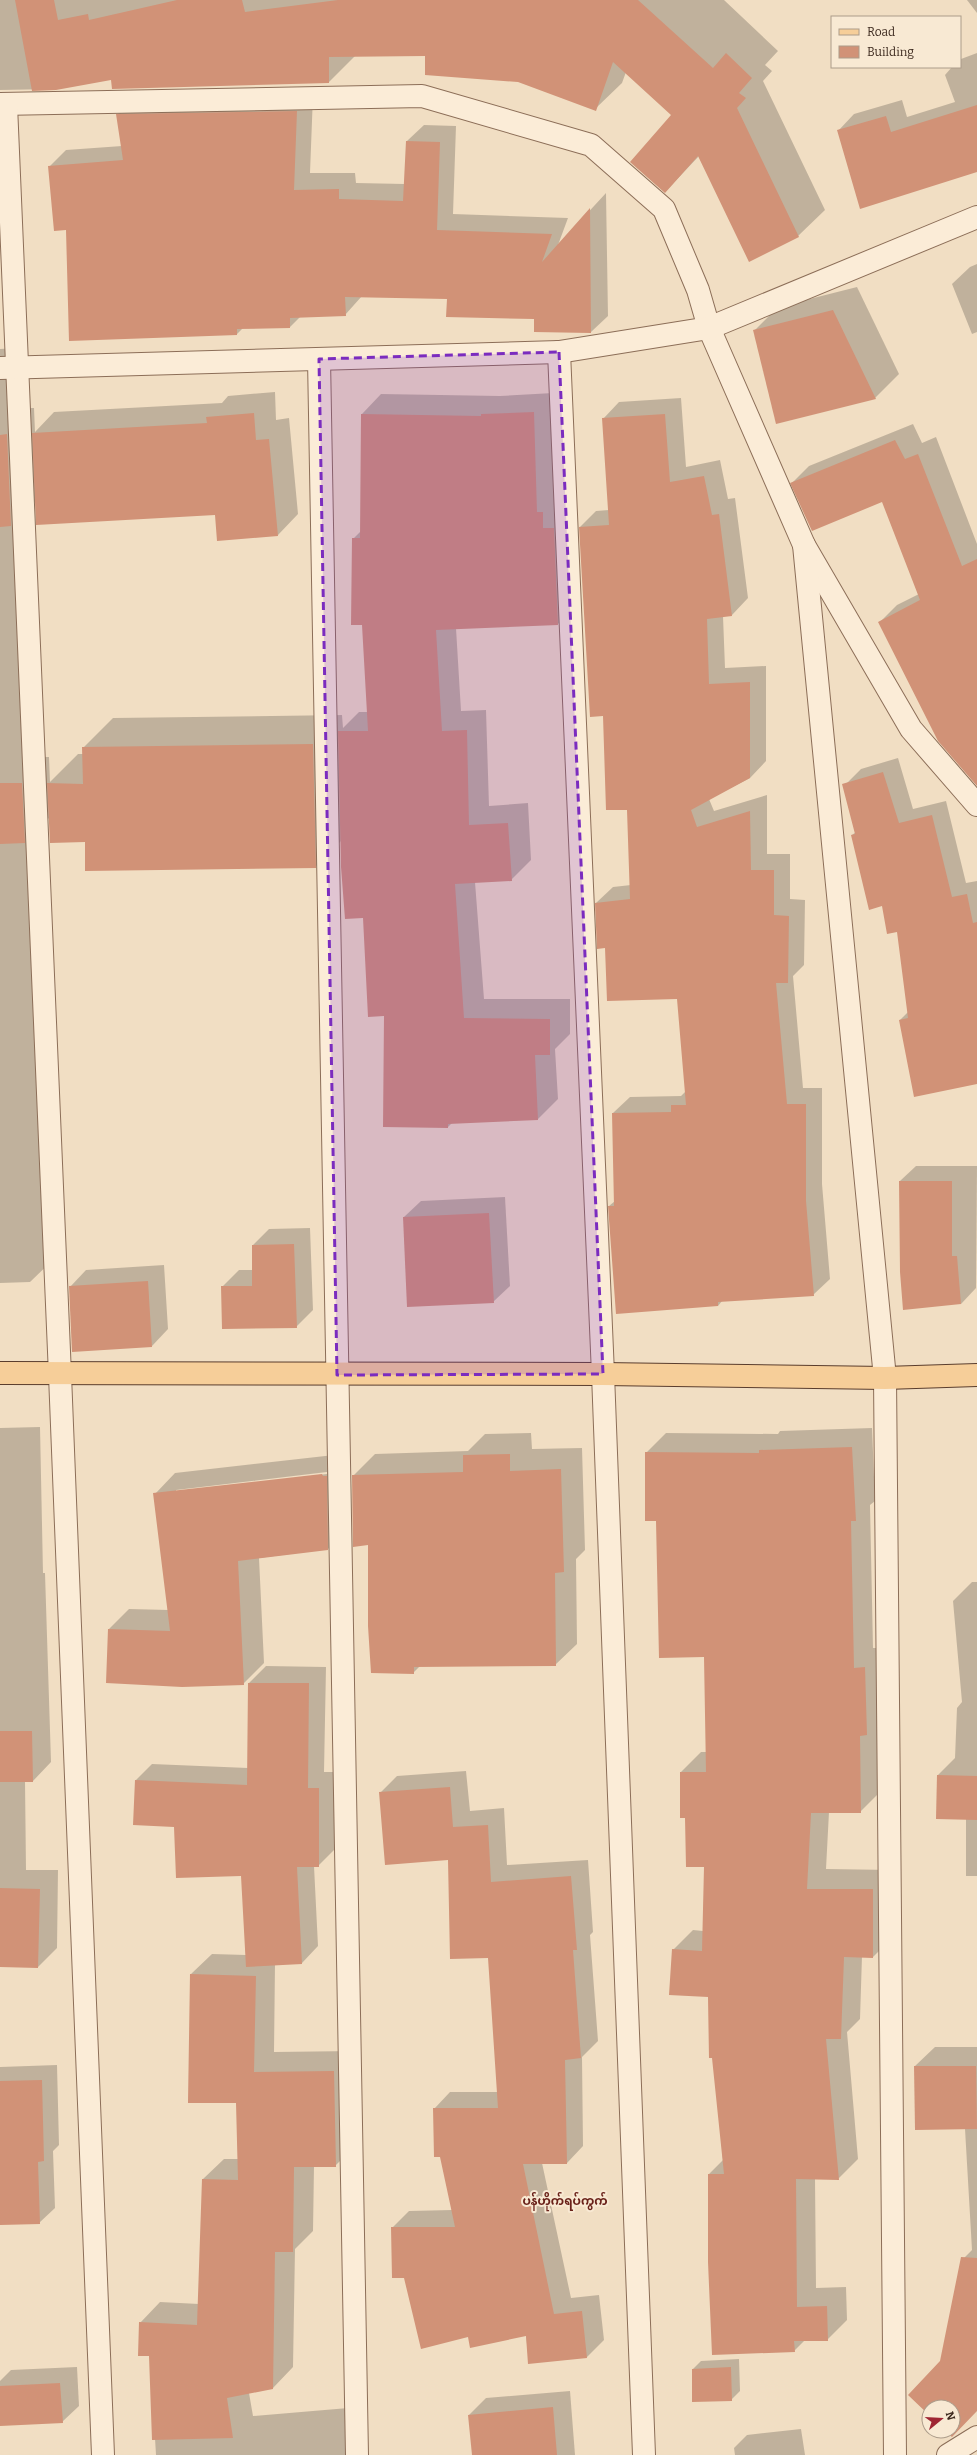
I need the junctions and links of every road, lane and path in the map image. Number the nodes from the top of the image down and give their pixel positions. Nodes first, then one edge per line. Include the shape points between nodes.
1 (3, 104) edge
2 (977, 217) edge
3 (709, 328) junction
4 (559, 352) junction
5 (319, 359) junction
6 (9, 367) edge
7 (804, 545) junction
8 (977, 805) edge
9 (0, 1373) edge
10 (337, 1374) junction
11 (603, 1374) junction
12 (60, 1375) junction
13 (977, 1375) edge
14 (885, 1378) junction
15 (977, 2436) edge
16 (103, 2455) edge
17 (357, 2455) edge
18 (644, 2455) edge
19 (895, 2455) edge
20 (948, 2455) edge

1 - 3 street via 422,96 591,145 664,209 698,290
1 - 6 street
2 - 3 street
3 - 4 street
3 - 7 street
4 - 5 street
4 - 11 street
5 - 6 street
5 - 10 street
6 - 12 street
7 - 8 street via 911,729
7 - 14 street
9 - 12 main road
10 - 11 main road
10 - 12 main road
10 - 17 street
11 - 14 main road
11 - 18 street
12 - 16 street
13 - 14 main road
14 - 19 street
15 - 20 street

